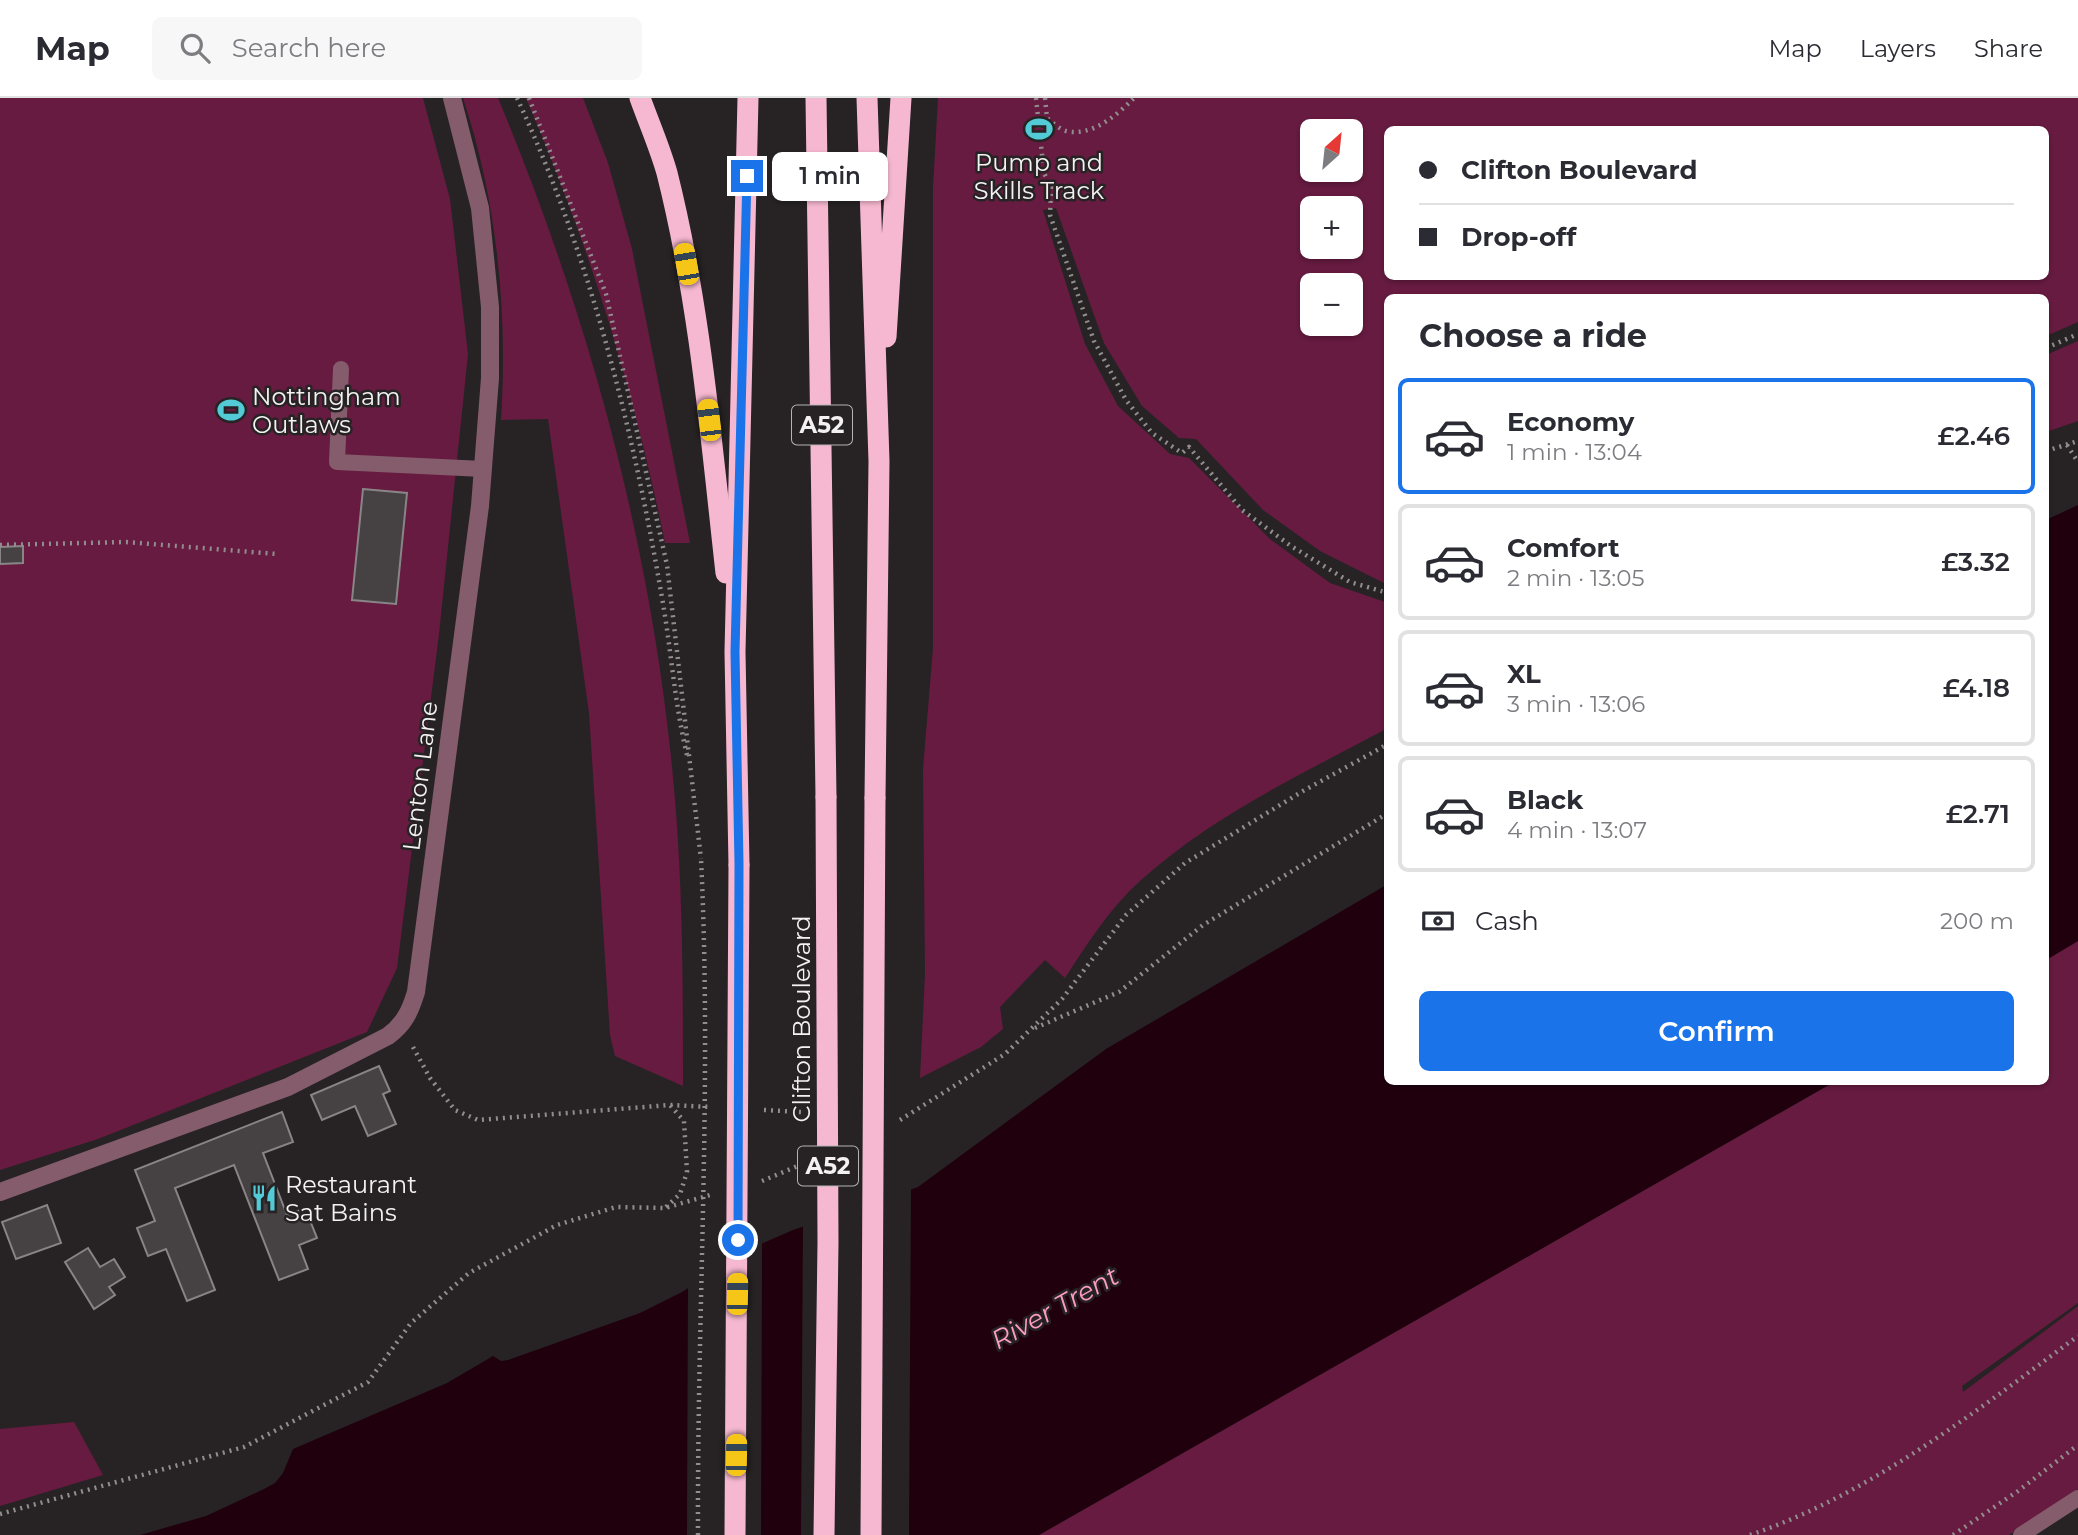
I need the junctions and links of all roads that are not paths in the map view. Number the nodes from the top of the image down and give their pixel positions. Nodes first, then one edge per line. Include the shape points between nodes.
1 (452, 98) edge
2 (640, 98) edge
3 (748, 98) edge
4 (816, 98) edge
5 (867, 98) edge
6 (901, 98) edge
7 (341, 369) dead end
8 (878, 461) junction
9 (483, 469) junction
10 (735, 652) junction
11 (0, 1192) edge
12 (2078, 1498) edge
13 (735, 1535) edge
14 (824, 1535) edge
15 (871, 1535) edge
16 (2021, 1535) edge

1 - 9 street, Lenton Lane via 480,208 490,307 491,378
2 - 10 highway via 666,170 700,343
3 - 10 highway
4 - 14 highway, Clifton Boulevard / A52, bridge via 826,797
5 - 8 highway, A52
6 - 8 highway
7 - 9 lane via 337,462
8 - 15 highway, A52, bridge
9 - 11 street, Lenton Lane via 410,1013 401,1026 288,1087
10 - 13 highway, bridge via 739,864
12 - 16 lane

